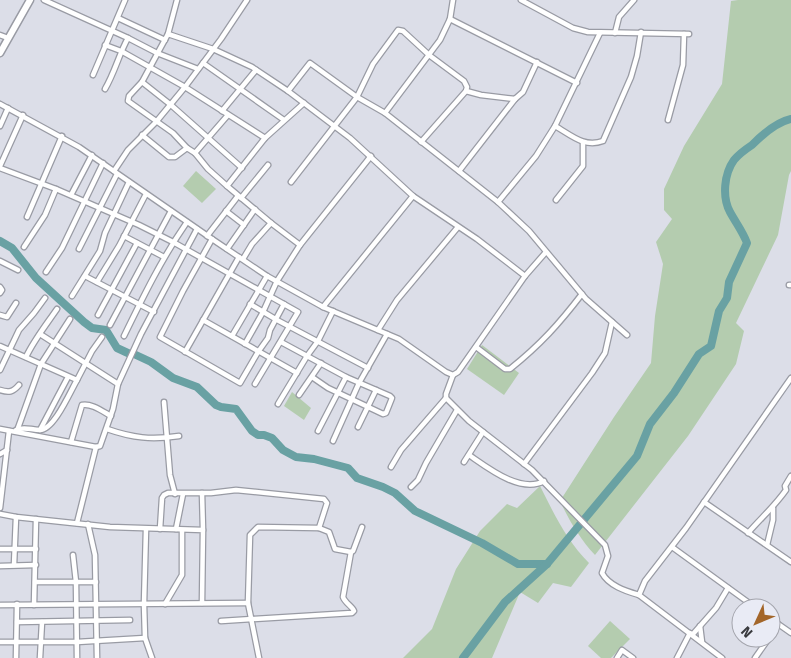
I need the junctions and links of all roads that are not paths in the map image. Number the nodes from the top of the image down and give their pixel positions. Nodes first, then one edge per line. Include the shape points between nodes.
1 (30, 0) edge
2 (44, 0) edge
3 (125, 0) edge
4 (177, 0) edge
5 (247, 0) edge
6 (453, 0) edge
7 (521, 0) edge
8 (634, 0) edge
9 (118, 18) junction
10 (450, 19) junction
11 (112, 31) junction
12 (641, 32) junction
13 (600, 33) junction
14 (615, 33) junction
15 (168, 34) junction
16 (0, 35) edge
17 (8, 38) junction
18 (128, 38) junction
19 (165, 40) junction
20 (105, 45) junction
21 (213, 49) junction
22 (121, 51) junction
23 (0, 52) edge
24 (157, 54) junction
25 (429, 55) junction
26 (538, 62) junction
27 (203, 63) junction
28 (150, 67) junction
29 (198, 69) junction
30 (256, 70) junction
31 (93, 76) dead end
32 (142, 82) junction
33 (577, 83) junction
34 (185, 87) junction
35 (105, 89) dead end
36 (239, 89) junction
37 (288, 91) junction
38 (466, 91) junction
39 (357, 97) junction
40 (515, 100) junction
41 (304, 103) junction
42 (0, 104) edge
43 (171, 105) junction
44 (8, 108) junction
45 (222, 111) junction
46 (385, 113) junction
47 (23, 115) junction
48 (228, 115) junction
49 (284, 120) junction
50 (668, 120) dead end
51 (156, 122) junction
52 (0, 126) edge
53 (334, 126) junction
54 (556, 126) junction
55 (142, 135) junction
56 (62, 136) junction
57 (265, 138) junction
58 (208, 139) junction
59 (421, 142) junction
60 (583, 143) junction
61 (187, 148) junction
62 (195, 153) junction
63 (92, 155) junction
64 (371, 156) junction
65 (103, 164) junction
66 (268, 165) dead end
67 (0, 167) edge
68 (242, 168) junction
69 (459, 171) junction
70 (116, 173) junction
71 (130, 182) junction
72 (291, 182) dead end
73 (42, 183) junction
74 (227, 186) junction
75 (56, 189) junction
76 (146, 194) junction
77 (71, 195) junction
78 (413, 196) junction
79 (239, 197) junction
80 (556, 200) dead end
81 (85, 202) junction
82 (498, 202) junction
83 (100, 208) junction
84 (255, 209) junction
85 (171, 211) junction
86 (226, 211) junction
87 (114, 214) junction
88 (27, 217) dead end
89 (131, 222) junction
90 (187, 222) junction
91 (271, 223) junction
92 (244, 225) junction
93 (458, 227) junction
94 (197, 229) junction
95 (158, 234) junction
96 (124, 236) junction
97 (210, 238) junction
98 (137, 242) junction
99 (173, 242) junction
100 (300, 245) junction
101 (24, 248) dead end
102 (79, 249) dead end
103 (227, 249) junction
104 (150, 250) junction
105 (186, 250) junction
106 (546, 252) junction
107 (164, 257) junction
108 (202, 258) junction
109 (241, 258) junction
110 (0, 261) edge
111 (18, 270) dead end
112 (46, 272) dead end
113 (229, 274) junction
114 (85, 276) junction
115 (267, 276) junction
116 (525, 276) junction
117 (277, 281) junction
118 (97, 282) junction
119 (0, 287) edge
120 (258, 289) junction
121 (111, 290) junction
122 (0, 293) edge
123 (582, 294) junction
124 (72, 296) dead end
125 (271, 296) junction
126 (125, 297) junction
127 (45, 298) dead end
128 (16, 303) dead end
129 (139, 304) junction
130 (250, 304) junction
131 (284, 304) junction
132 (323, 307) junction
133 (57, 308) dead end
134 (333, 311) junction
135 (154, 312) junction
136 (264, 312) junction
137 (0, 315) edge
138 (98, 316) dead end
139 (70, 319) dead end
140 (203, 320) junction
141 (277, 320) junction
142 (612, 322) junction
143 (110, 324) dead end
144 (290, 326) junction
145 (378, 330) junction
146 (40, 334) junction
147 (387, 334) junction
148 (626, 335) dead end
149 (102, 336) dead end
150 (124, 336) dead end
151 (232, 336) junction
152 (318, 341) junction
153 (281, 342) junction
154 (55, 344) junction
155 (245, 344) junction
156 (0, 346) edge
157 (476, 347) junction
158 (9, 350) junction
159 (184, 352) junction
160 (258, 352) junction
161 (307, 356) junction
162 (26, 357) junction
163 (270, 359) junction
164 (322, 363) junction
165 (41, 364) junction
166 (85, 364) junction
167 (368, 368) junction
168 (0, 370) edge
169 (297, 373) junction
170 (453, 375) junction
171 (68, 377) junction
172 (312, 377) junction
173 (346, 377) junction
174 (791, 378) edge
175 (77, 380) junction
176 (359, 383) junction
177 (118, 384) junction
178 (255, 384) dead end
179 (19, 385) dead end
180 (0, 390) edge
181 (376, 390) junction
182 (339, 392) junction
183 (300, 395) dead end
184 (352, 398) junction
185 (446, 398) junction
186 (164, 402) dead end
187 (278, 404) dead end
188 (368, 407) junction
189 (457, 410) junction
190 (111, 416) junction
191 (358, 427) dead end
192 (18, 428) junction
193 (0, 429) edge
194 (107, 429) junction
195 (40, 430) junction
196 (11, 431) junction
197 (318, 431) dead end
198 (484, 432) junction
199 (179, 436) dead end
200 (166, 438) junction
201 (334, 440) dead end
202 (71, 442) junction
203 (96, 447) junction
204 (7, 450) junction
205 (0, 454) edge
206 (469, 455) junction
207 (464, 462) dead end
208 (524, 464) junction
209 (391, 467) dead end
210 (791, 476) edge
211 (544, 481) junction
212 (410, 487) dead end
213 (786, 490) junction
214 (175, 494) junction
215 (183, 494) junction
216 (202, 494) junction
217 (791, 495) edge
218 (704, 502) junction
219 (0, 508) edge
220 (773, 508) junction
221 (0, 514) edge
222 (16, 517) junction
223 (36, 519) junction
224 (77, 523) junction
225 (88, 524) junction
226 (362, 527) dead end
227 (319, 528) junction
228 (146, 529) junction
229 (160, 529) junction
230 (176, 529) junction
231 (182, 530) junction
232 (203, 530) junction
233 (748, 533) junction
234 (766, 546) junction
235 (672, 547) junction
236 (0, 549) edge
237 (15, 549) junction
238 (36, 549) junction
239 (350, 552) junction
240 (73, 555) dead end
241 (791, 562) edge
242 (14, 565) junction
243 (36, 565) junction
244 (0, 566) edge
245 (35, 582) junction
246 (76, 582) junction
247 (96, 582) junction
248 (728, 588) junction
249 (639, 595) junction
250 (742, 598) edge
251 (248, 602) junction
252 (202, 603) junction
253 (18, 604) junction
254 (144, 604) junction
255 (165, 604) junction
256 (0, 605) edge
257 (34, 605) junction
258 (76, 605) junction
259 (96, 605) junction
260 (251, 618) junction
261 (130, 620) dead end
262 (96, 621) junction
263 (221, 621) dead end
264 (17, 622) junction
265 (42, 622) junction
266 (76, 622) junction
267 (700, 626) junction
268 (692, 634) junction
269 (146, 638) junction
270 (17, 641) junction
271 (97, 641) junction
272 (0, 642) edge
273 (41, 642) junction
274 (77, 642) junction
275 (702, 642) junction
276 (16, 658) edge
277 (40, 658) edge
278 (77, 658) edge
279 (97, 658) edge
280 (152, 658) edge
281 (259, 658) edge
282 (617, 658) edge
283 (633, 658) edge
284 (677, 658) edge
285 (722, 658) edge

1 - 17 street
2 - 11 street
3 - 9 street
4 - 15 street
5 - 21 street
6 - 10 street
7 - 13 street via 573,28
8 - 14 street via 619,17
9 - 11 street
9 - 19 street
10 - 25 street
10 - 26 street
11 - 18 street
11 - 20 street
12 - 14 street
12 - 50 street via 686,34 683,65
12 - 60 street via 631,77 606,136 594,144
13 - 14 street
13 - 33 street
15 - 19 street
15 - 21 street
16 - 17 street
17 - 23 street
18 - 22 street
18 - 24 street
19 - 24 street
20 - 22 street
20 - 31 street
21 - 27 street
21 - 30 street
22 - 28 street
22 - 35 street
24 - 28 street
24 - 29 street
25 - 38 street via 464,81
25 - 39 street via 398,30 373,64
25 - 46 street
26 - 33 street
26 - 40 street via 523,92
27 - 29 street
27 - 36 street
28 - 32 street
28 - 34 street
29 - 34 street
30 - 36 street
30 - 37 street
32 - 43 street
32 - 51 street via 128,101
33 - 54 street
34 - 43 street
34 - 45 street
36 - 45 street
36 - 49 street
37 - 39 street via 310,64
37 - 41 street
38 - 40 street
38 - 59 street
39 - 46 street
39 - 53 street
40 - 69 street
41 - 49 street
41 - 53 street
42 - 44 street
43 - 51 street
43 - 58 street
44 - 47 street
44 - 52 street
45 - 48 street
46 - 59 street
47 - 56 street
47 - 67 street
48 - 57 street
48 - 58 street
49 - 57 street
51 - 55 street
51 - 61 street
53 - 64 street
53 - 72 street
54 - 60 street
54 - 82 street
55 - 61 street via 169,158
55 - 70 street via 128,150
56 - 63 street
56 - 73 street
57 - 68 street
58 - 62 street
58 - 68 street
59 - 69 street
60 - 80 street via 583,166
61 - 62 street
62 - 74 street
63 - 65 street
63 - 77 street
64 - 78 street
64 - 100 street
65 - 70 street
65 - 81 street
66 - 79 street
67 - 73 street
68 - 74 street
69 - 82 street
70 - 71 street
70 - 83 street
71 - 76 street
71 - 87 street
73 - 75 street
73 - 88 street
74 - 79 street
75 - 77 street
75 - 101 street via 45,215
76 - 85 street
76 - 89 street
77 - 81 street
78 - 93 street
78 - 132 street
79 - 84 street
79 - 86 street
81 - 83 street
81 - 112 street
82 - 106 street
83 - 87 street
83 - 102 street
84 - 91 street
84 - 92 street
85 - 90 street
85 - 95 street
86 - 92 street
86 - 97 street
87 - 89 street
87 - 114 street via 100,251
89 - 95 street
89 - 96 street
90 - 94 street
90 - 99 street
91 - 100 street
91 - 109 street
92 - 103 street
93 - 116 street
93 - 145 street via 397,300
94 - 97 street
94 - 105 street
95 - 99 street
95 - 104 street
96 - 98 street
96 - 118 street
97 - 103 street
97 - 108 street
98 - 104 street
98 - 121 street
99 - 105 street
99 - 107 street
100 - 117 street
103 - 109 street
104 - 107 street
104 - 126 street
105 - 108 street
105 - 135 street
106 - 116 street
106 - 123 street
107 - 129 street
108 - 113 street
108 - 159 street via 159,336
109 - 113 street
109 - 115 street
110 - 111 street
113 - 120 street
113 - 140 street
114 - 118 street
114 - 124 street
115 - 117 street
115 - 120 street
116 - 157 street
117 - 125 street
117 - 132 street
118 - 121 street
119 - 122 street
120 - 125 street
120 - 130 street
121 - 126 street
121 - 138 street
123 - 142 street
123 - 157 street via 539,346 510,369 505,369
125 - 131 street
125 - 136 street
126 - 129 street
126 - 143 street
127 - 158 street via 19,330
128 - 137 street via 7,317
129 - 135 street
129 - 150 street
130 - 136 street
130 - 151 street
131 - 141 street
131 - 144 street via 298,312
132 - 134 street
133 - 146 street
134 - 145 street
134 - 152 street
135 - 177 street
136 - 141 street
136 - 155 street
139 - 154 street
140 - 151 street
140 - 159 street
141 - 144 street
141 - 160 street
142 - 148 street
142 - 208 street via 605,353
144 - 152 street
144 - 153 street
145 - 147 street
146 - 154 street
146 - 162 street
147 - 167 street
147 - 170 street
149 - 166 street
151 - 155 street
152 - 161 street
152 - 167 street
153 - 161 street
153 - 163 street
154 - 165 street
154 - 166 street
155 - 160 street
156 - 158 street
157 - 170 street
158 - 162 street
158 - 168 street
159 - 160 street via 239,383
160 - 163 street
161 - 164 street
161 - 169 street
162 - 165 street
163 - 169 street
163 - 178 street
164 - 172 street
164 - 173 street
165 - 171 street
165 - 192 street
166 - 175 street
166 - 177 street
167 - 176 street
169 - 187 street
170 - 185 street
171 - 175 street
171 - 195 street
172 - 182 street
172 - 183 street
173 - 176 street
173 - 182 street
174 - 218 street
175 - 195 street via 52,424
176 - 181 street
176 - 184 street
177 - 190 street
179 - 180 street via 7,392
181 - 188 street
181 - 188 street via 390,396 390,403 384,414
182 - 184 street
182 - 197 street
184 - 188 street
184 - 201 street
185 - 189 street
185 - 209 street via 401,450
186 - 200 street
188 - 191 street
189 - 198 street
189 - 212 street via 418,480
190 - 194 street
190 - 202 street via 82,405
192 - 195 street
192 - 196 street
193 - 196 street
194 - 200 street via 129,436
194 - 203 street via 101,445
196 - 202 street
196 - 204 street
198 - 206 street
198 - 208 street
199 - 200 street
200 - 214 street
202 - 203 street
203 - 224 street
204 - 205 street
204 - 219 street
206 - 207 street
206 - 211 street via 498,474 524,485
208 - 211 street
210 - 213 street
211 - 249 street via 605,545 608,556 603,575 622,589
213 - 217 street
213 - 220 street
214 - 215 street
214 - 229 street via 162,498
215 - 216 street
215 - 230 street
216 - 227 street via 236,490 324,498 327,503
216 - 232 street
218 - 233 street
218 - 235 street
220 - 233 street
220 - 234 street
221 - 222 street
222 - 223 street
222 - 237 street
223 - 224 street
223 - 238 street
224 - 225 street
225 - 228 street
225 - 247 street via 94,548
226 - 239 street
227 - 239 street via 328,532 336,549
227 - 251 street via 258,527 253,530 250,535
228 - 229 street
228 - 254 street
229 - 230 street
230 - 231 street
231 - 232 street
231 - 255 street via 182,575
232 - 252 street
233 - 234 street
234 - 241 street
235 - 248 street
235 - 249 street via 645,581
236 - 237 street
237 - 238 street
237 - 242 street
238 - 243 street
239 - 260 street via 343,597 354,612
240 - 246 street
242 - 243 street
242 - 244 street
243 - 245 street
245 - 246 street
245 - 257 street
246 - 247 street
246 - 258 street
247 - 259 street
248 - 250 street
248 - 267 street
249 - 268 street
251 - 252 street
251 - 260 street
252 - 255 street
253 - 256 street
253 - 257 street
253 - 264 street
254 - 255 street
254 - 259 street
254 - 269 street
257 - 258 street
258 - 259 street
258 - 266 street
259 - 262 street
260 - 263 street
260 - 281 street
261 - 262 street
262 - 266 street
262 - 271 street
264 - 265 street
264 - 270 street
265 - 266 street
265 - 273 street
266 - 274 street
267 - 268 street
267 - 275 street
268 - 275 street
268 - 284 street
269 - 271 street
269 - 280 street
270 - 272 street
270 - 273 street
270 - 276 street
271 - 274 street
271 - 279 street
273 - 274 street
273 - 277 street
274 - 278 street
275 - 285 street
282 - 283 street via 622,650

